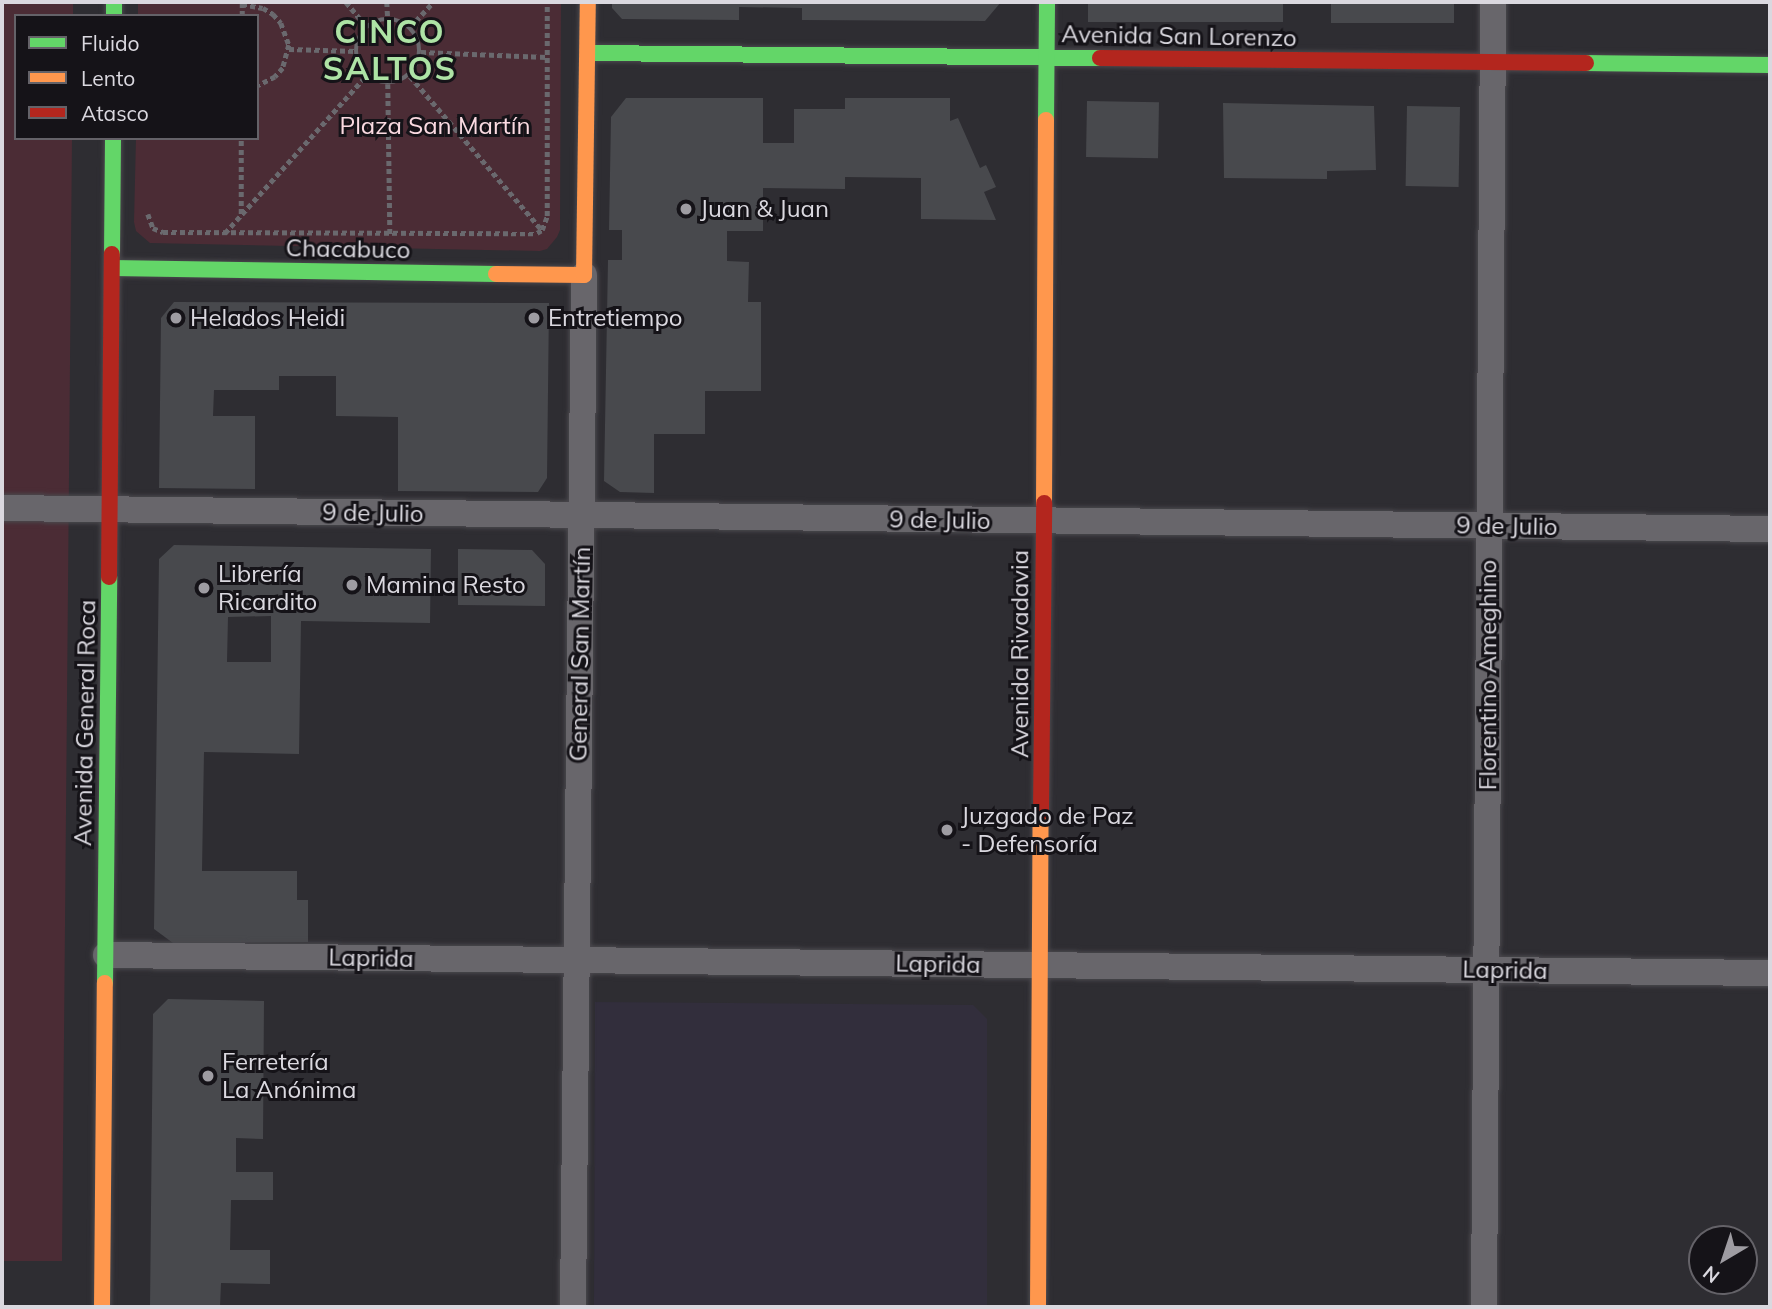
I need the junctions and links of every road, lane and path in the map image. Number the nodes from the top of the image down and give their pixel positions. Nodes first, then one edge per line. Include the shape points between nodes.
1 (346, 2) edge
2 (387, 2) edge
3 (433, 2) edge
4 (547, 2) edge
5 (588, 2) edge
6 (1047, 2) edge
7 (1493, 2) edge
8 (242, 3) edge
9 (388, 19) junction
10 (367, 27) junction
11 (410, 27) junction
12 (289, 49) junction
13 (356, 51) junction
14 (421, 52) junction
15 (588, 53) junction
16 (547, 57) junction
17 (1046, 58) junction
18 (1493, 62) junction
19 (1770, 65) edge
20 (367, 75) junction
21 (410, 76) junction
22 (388, 84) junction
23 (259, 85) edge
24 (113, 140) edge
25 (241, 140) edge
26 (148, 205) dead end
27 (241, 215) junction
28 (542, 230) junction
29 (225, 233) junction
30 (390, 234) junction
31 (112, 268) junction
32 (584, 275) junction
33 (2, 508) edge
34 (110, 509) junction
35 (582, 517) junction
36 (1043, 522) junction
37 (1489, 526) junction
38 (1770, 529) edge
39 (106, 956) junction
40 (577, 961) junction
41 (1041, 965) junction
42 (1486, 970) junction
43 (1770, 973) edge
44 (102, 1307) edge
45 (573, 1307) edge
46 (1038, 1307) edge
47 (1484, 1307) edge

1 - 10 path
2 - 9 path
3 - 11 path
4 - 16 path
5 - 15 main road, General San Martín
6 - 17 main road, Avenida Rivadavia
7 - 18 street, Florentino Ameghino
8 - 12 path via 273,14 286,33
9 - 10 path
9 - 11 path
10 - 13 path
11 - 14 path
12 - 13 path
12 - 23 path via 283,68
13 - 20 path
14 - 16 path
14 - 21 path
15 - 17 main road, Avenida San Lorenzo
15 - 32 main road, General San Martín
16 - 28 path via 547,216
17 - 18 main road, Avenida San Lorenzo
17 - 36 main road, Avenida Rivadavia
18 - 19 main road, Avenida San Lorenzo
18 - 37 street, Florentino Ameghino
20 - 22 path
20 - 27 path
21 - 22 path
21 - 28 path
22 - 30 path
24 - 31 main road, Avenida General Roca
25 - 27 path
26 - 29 path via 150,224 157,231
27 - 29 path
28 - 30 path via 530,234
29 - 30 path
31 - 32 main road, Chacabuco
31 - 34 main road, Avenida General Roca
32 - 35 street, General San Martín
33 - 34 street, 9 de Julio
34 - 35 street, 9 de Julio
34 - 39 main road, Avenida General Roca
35 - 36 street, 9 de Julio
35 - 40 street, General San Martín
36 - 37 street, 9 de Julio
36 - 41 main road, Avenida Rivadavia
37 - 38 street, 9 de Julio
37 - 42 street, Florentino Ameghino
39 - 40 street, Laprida
39 - 44 main road, Avenida General Roca
40 - 41 street, Laprida
40 - 45 street, General San Martín
41 - 42 street, Laprida
41 - 46 main road, Avenida Rivadavia
42 - 43 street, Laprida
42 - 47 street, Florentino Ameghino

